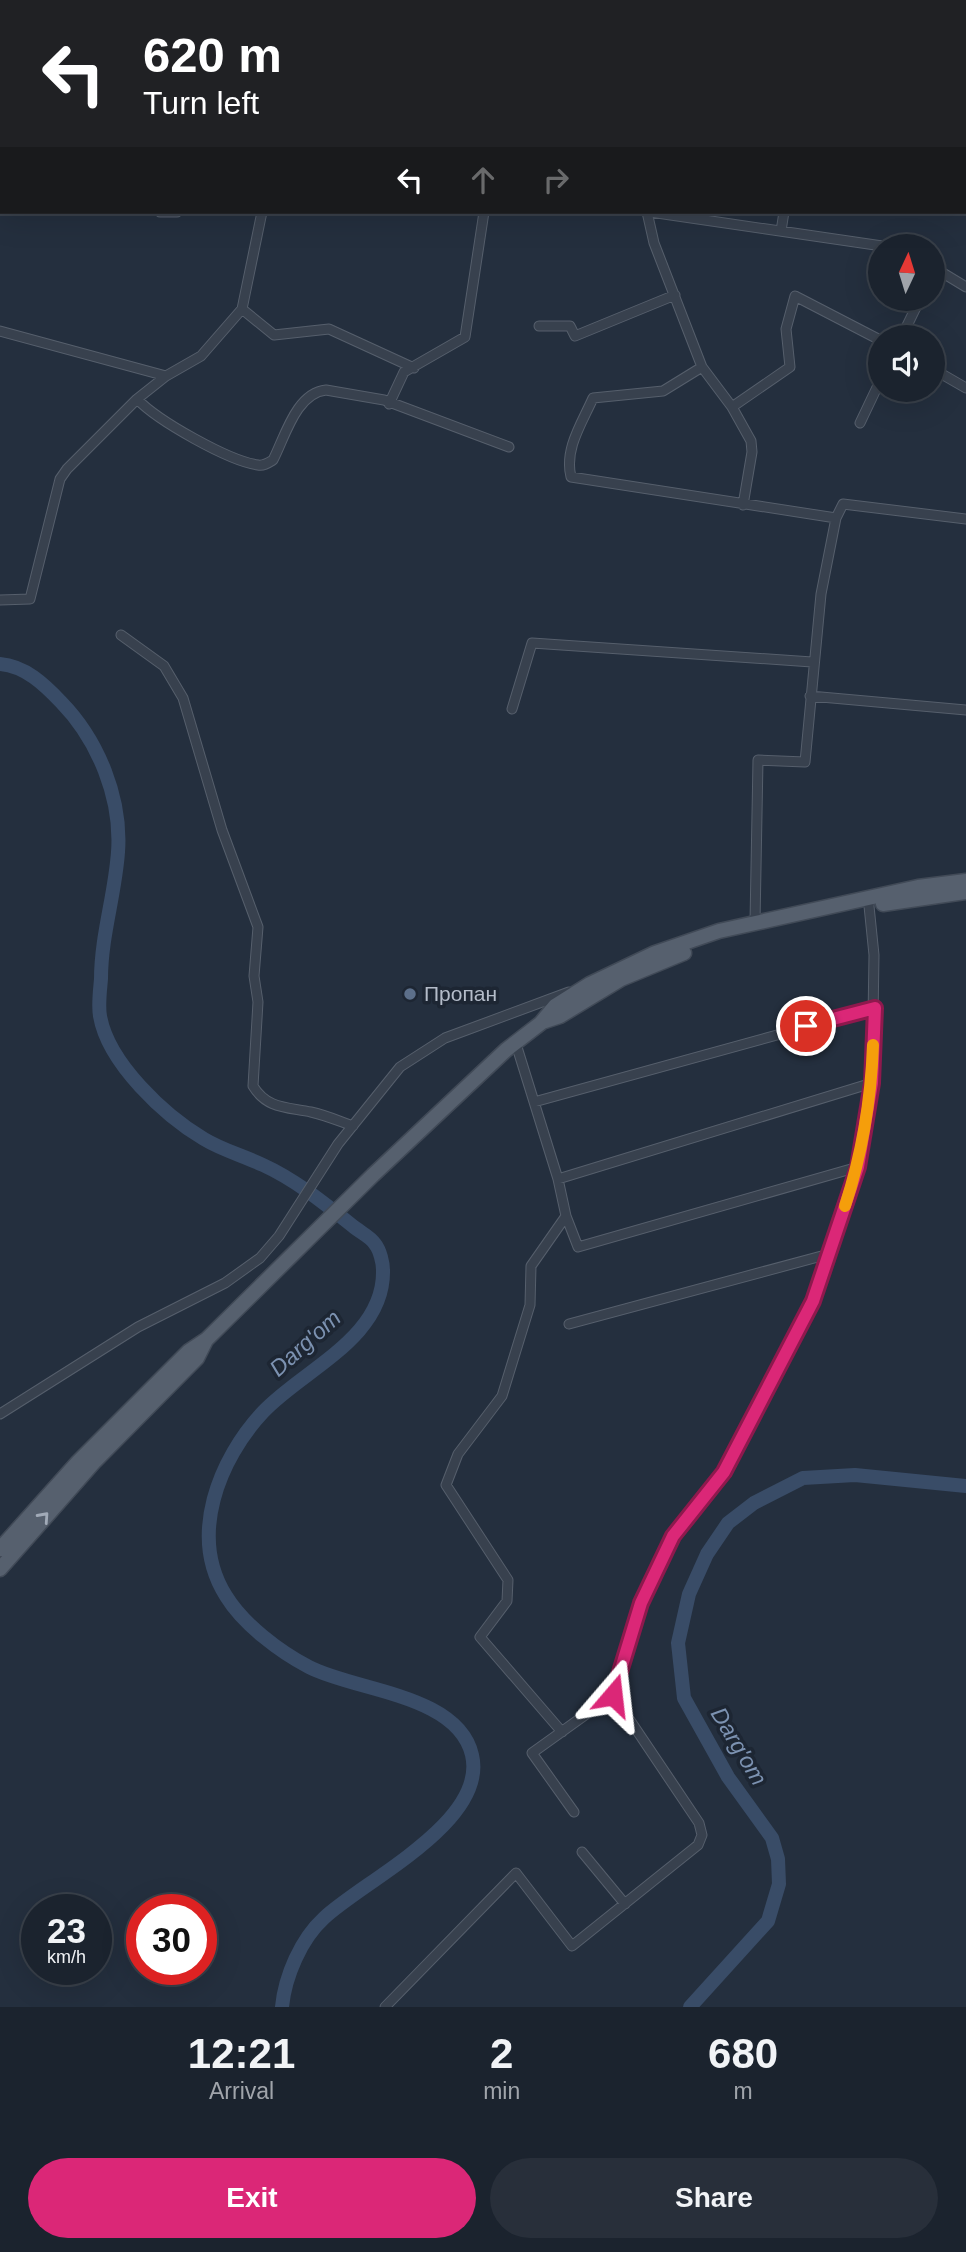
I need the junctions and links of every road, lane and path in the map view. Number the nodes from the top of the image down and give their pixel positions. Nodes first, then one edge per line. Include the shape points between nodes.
1 (262, 214) edge
2 (484, 214) edge
3 (648, 214) edge
4 (661, 214) edge
5 (721, 214) edge
6 (784, 214) edge
7 (722, 223) junction
8 (780, 231) junction
9 (868, 244) edge
10 (945, 276) edge
11 (966, 287) edge
12 (675, 295) junction
13 (242, 309) junction
14 (539, 326) dead end
15 (0, 331) edge
16 (868, 334) edge
17 (702, 367) junction
18 (414, 368) junction
19 (166, 376) junction
20 (945, 376) edge
21 (966, 388) edge
22 (138, 399) junction
23 (870, 402) edge
24 (389, 404) junction
25 (732, 407) junction
26 (860, 423) dead end
27 (509, 447) dead end
28 (743, 505) junction
29 (836, 518) junction
30 (966, 519) edge
31 (0, 600) edge
32 (121, 635) dead end
33 (812, 662) junction
34 (810, 695) junction
35 (512, 709) dead end
36 (966, 710) edge
37 (966, 881) edge
38 (966, 892) edge
39 (869, 906) junction
40 (755, 922) junction
41 (590, 984) junction
42 (875, 1008) junction
43 (541, 1023) junction
44 (516, 1044) junction
45 (872, 1083) junction
46 (534, 1102) junction
47 (353, 1126) junction
48 (858, 1167) junction
49 (558, 1179) junction
50 (566, 1216) junction
51 (829, 1254) junction
52 (569, 1324) dead end
53 (207, 1339) junction
54 (0, 1414) edge
55 (0, 1549) edge
56 (0, 1569) edge
57 (613, 1695) junction
58 (562, 1732) junction
59 (574, 1812) dead end
60 (582, 1852) dead end
61 (625, 1904) junction
62 (385, 2007) edge

1 - 13 street
2 - 18 street via 466,338
3 - 12 street via 654,243
4 - 7 street
5 - 7 street
6 - 8 street
7 - 8 street
8 - 9 street
10 - 11 street
12 - 14 street via 575,336 570,326
12 - 17 street
13 - 18 street via 274,335 329,329
13 - 19 street via 201,356
15 - 19 street
16 - 25 street via 795,296 786,329 790,367
17 - 25 street
17 - 28 street via 663,391 593,398 572,441 571,477
18 - 24 street via 404,372
19 - 22 street
20 - 21 street
22 - 24 street via 193,438 257,465 273,460 304,400 318,391 358,394
22 - 31 street via 60,479 30,599
23 - 26 street
24 - 27 street
25 - 28 street via 751,441
28 - 29 street
29 - 30 street via 843,504
29 - 33 street
32 - 47 street via 164,666 183,698 222,830 258,927 253,1086 271,1104
33 - 34 street
33 - 35 street via 532,643
34 - 36 street
34 - 40 street via 805,762 758,760
37 - 40 main road
38 - 39 main road
39 - 42 street
39 - 43 main road via 760,927 710,943 634,973
40 - 41 main road via 654,953
41 - 43 main road via 555,1006
41 - 47 street via 445,1038 400,1067
42 - 45 street
42 - 46 street
43 - 44 main road
44 - 46 street
44 - 53 main road via 373,1175
45 - 48 street
45 - 49 street
46 - 49 street
47 - 54 street via 279,1236 242,1273 138,1326
48 - 50 street via 578,1247
48 - 51 street
49 - 50 street
50 - 58 street via 531,1266 530,1305 502,1396 458,1454 446,1486 508,1580 507,1601 480,1637
51 - 52 street
51 - 57 street via 813,1301 724,1472 673,1536 641,1603
53 - 55 main road via 189,1351 78,1462
56 -> 53 main road via 94,1461 197,1358
57 - 58 street
57 - 61 street via 699,1822 702,1835 698,1845
58 - 59 street via 532,1753
60 - 61 street
61 - 62 street via 572,1946 516,1873

